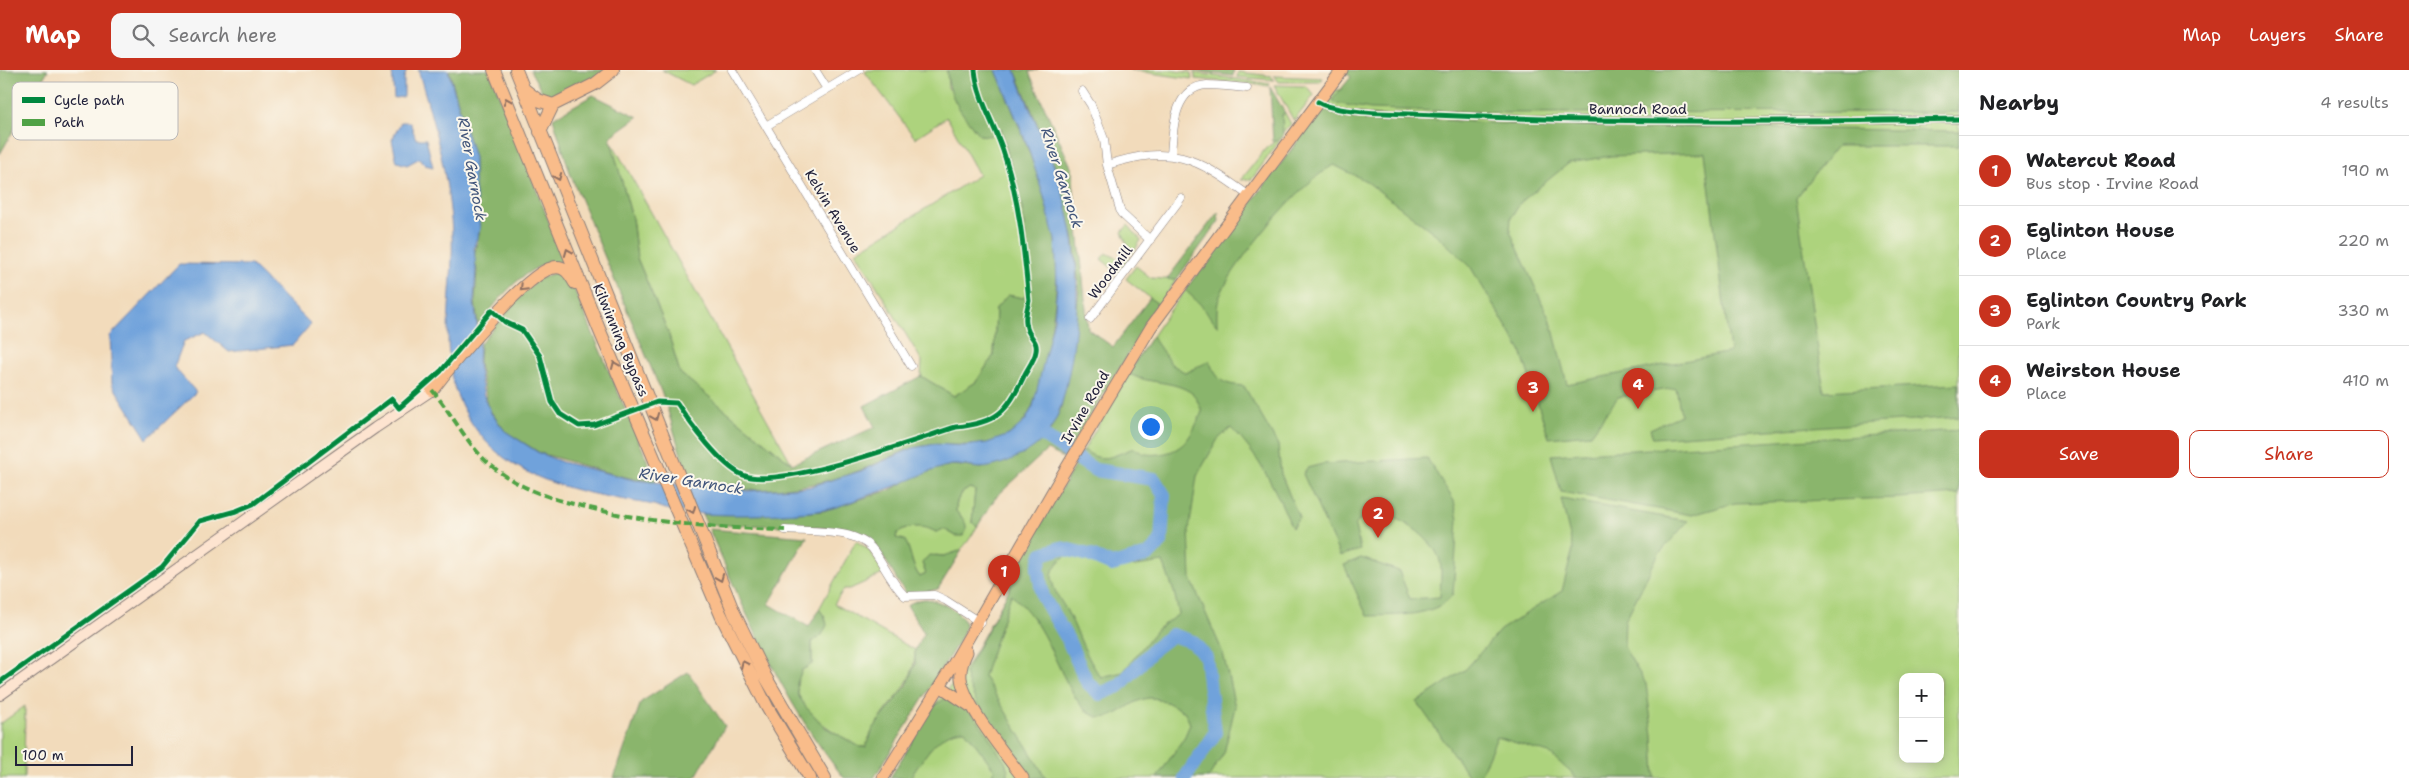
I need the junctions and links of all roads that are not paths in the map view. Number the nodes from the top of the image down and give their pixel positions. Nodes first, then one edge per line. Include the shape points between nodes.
1 (494, 70) edge
2 (516, 70) edge
3 (614, 70) edge
4 (732, 70) edge
5 (815, 70) edge
6 (859, 70) edge
7 (1342, 70) edge
8 (523, 88) junction
9 (1247, 88) dead end
10 (827, 89) junction
11 (1082, 91) dead end
12 (1318, 102) junction
13 (553, 105) junction
14 (1959, 119) edge
15 (766, 126) junction
16 (540, 132) junction
17 (1171, 155) junction
18 (1107, 165) junction
19 (1248, 195) junction
20 (1181, 198) dead end
21 (1150, 240) junction
22 (1090, 319) dead end
23 (599, 329) junction
24 (911, 366) dead end
25 (432, 390) joint
26 (785, 530) dead end
27 (981, 622) junction
28 (947, 674) junction
29 (940, 686) junction
30 (963, 688) junction
31 (0, 695) edge
32 (767, 707) junction
33 (974, 709) junction
34 (796, 730) junction
35 (800, 778) edge
36 (810, 778) edge
37 (825, 778) edge
38 (835, 778) edge
39 (883, 778) edge
40 (1023, 778) edge

23 -> 1 highway, Kilwinning Bypass
2 - 8 highway, Kilwinning Bypass
3 - 13 highway via 595,84
4 - 15 street, Kelvin Avenue
5 - 10 street
6 - 10 street
7 - 12 main road, Irvine Road
8 - 13 highway via 538,100
8 - 16 highway, Kilwinning Bypass
9 - 17 street via 1207,85 1189,92 1175,118
10 - 15 street
11 - 18 street, Woodmill via 1104,139
12 - 14 street, Bannoch Road via 1334,108 1390,113 1589,120
12 - 19 main road, Irvine Road
13 - 16 highway
15 - 24 street, Kelvin Avenue
16 -> 34 highway, Kilwinning Bypass via 738,620
17 - 18 street via 1146,154
17 - 19 street via 1200,163
18 - 21 street, Woodmill via 1121,212
19 - 27 main road, Irvine Road via 1155,320 1058,482
20 - 21 street, Woodmill
21 - 22 street, Woodmill
23 -> 25 highway via 569,272 558,267 546,270 530,280 493,318
32 -> 23 highway, Kilwinning Bypass via 721,615
25 - 31 main road
26 - 27 street via 860,538 872,548 905,596 934,595
27 - 28 main road, Irvine Road
27 - 30 main road via 962,661 960,675
28 - 29 main road, Irvine Road
28 - 30 main road
29 - 33 main road
29 - 39 main road, Irvine Road
30 - 33 main road
32 - 35 highway via 785,754
32 - 36 highway, Kilwinning Bypass
33 - 40 main road
34 - 37 highway, Kilwinning Bypass
34 - 38 highway

